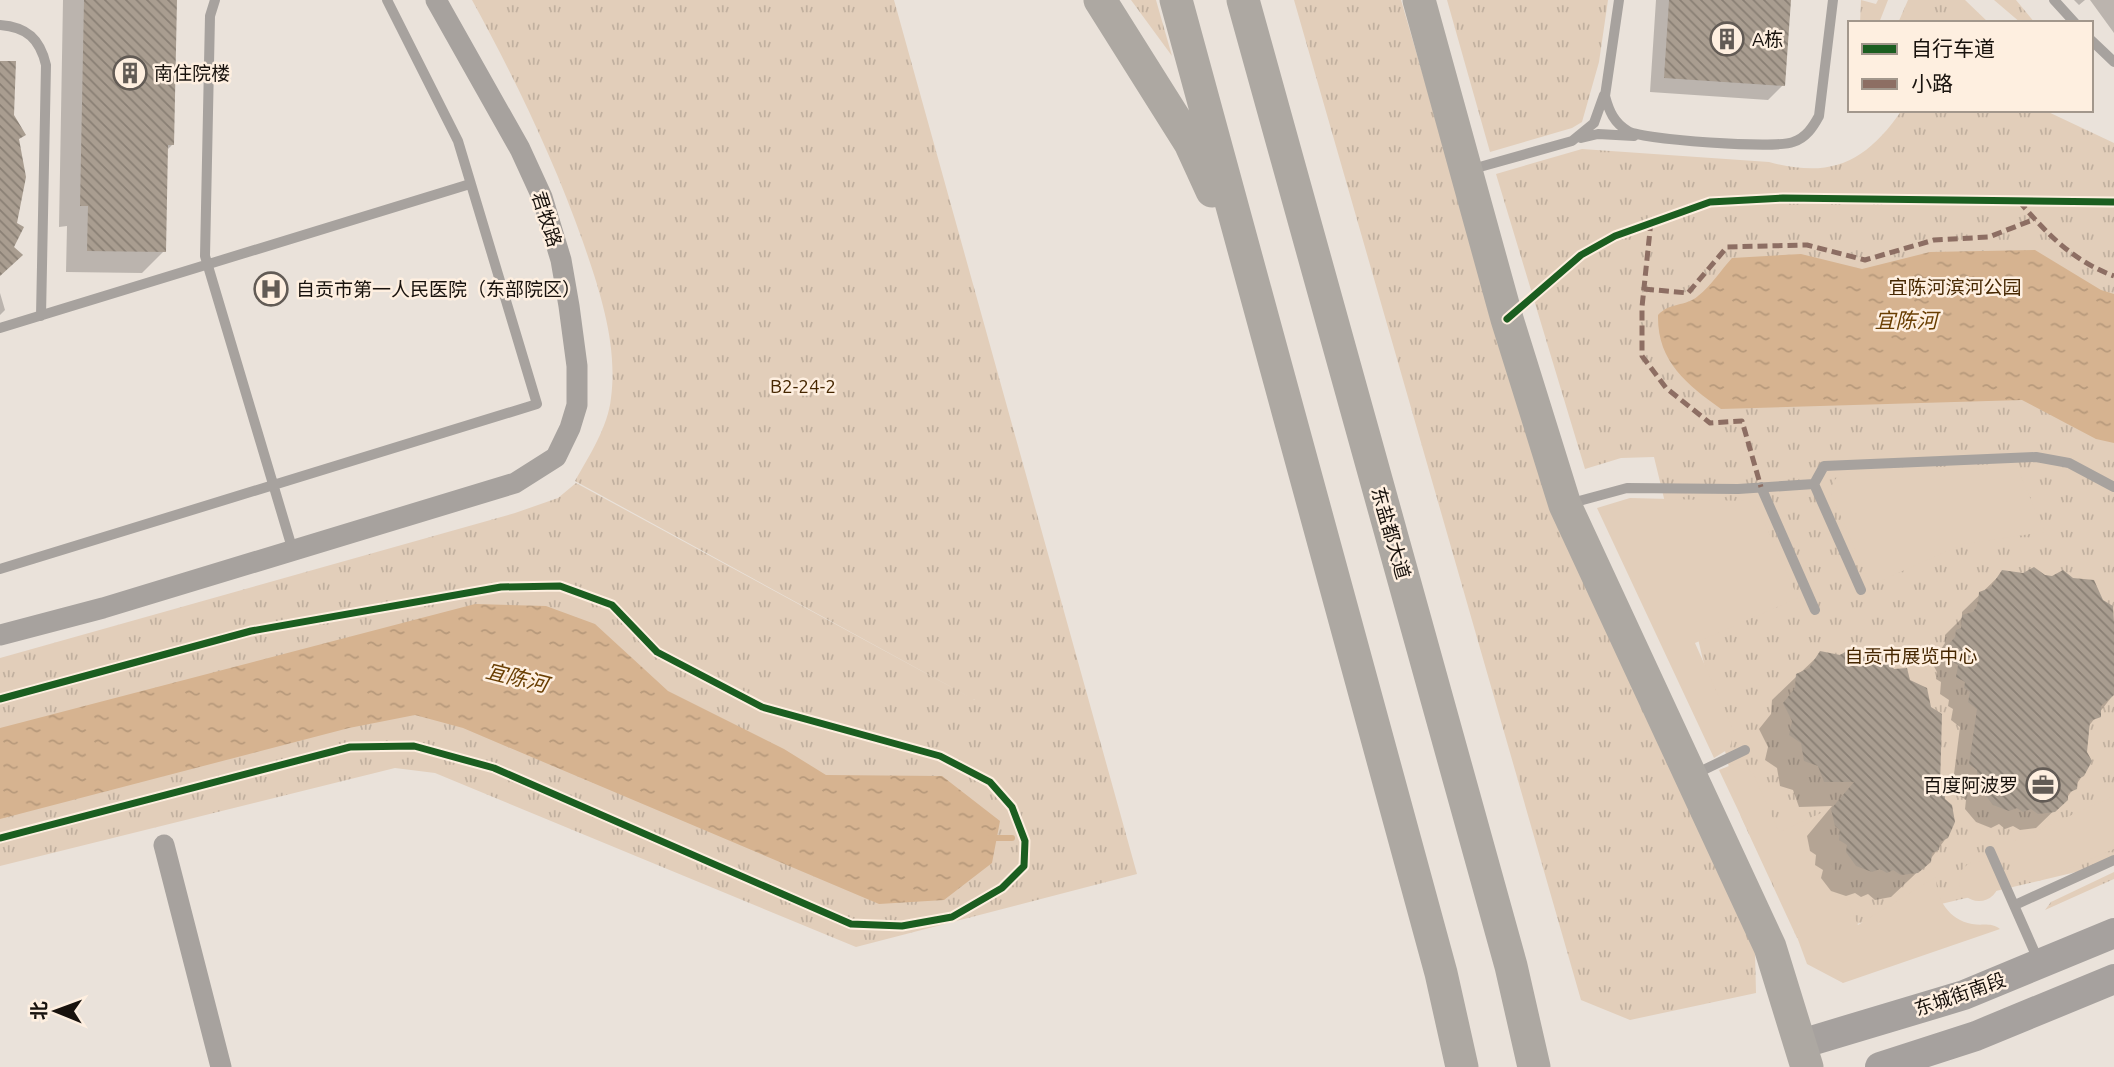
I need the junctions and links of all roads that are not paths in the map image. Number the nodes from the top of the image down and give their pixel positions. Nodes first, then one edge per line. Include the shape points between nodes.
1 (215, 0) edge
2 (387, 0) edge
3 (436, 0) edge
4 (1100, 0) edge
5 (1176, 0) edge
6 (1242, 0) edge
7 (1419, 0) edge
8 (1619, 0) edge
9 (1833, 0) edge
10 (2054, 0) edge
11 (2073, 21) edge
12 (0, 25) edge
13 (2093, 42) edge
14 (2114, 62) edge
15 (1606, 85) junction
16 (1644, 137) junction
17 (1572, 141) junction
18 (1466, 171) junction
19 (470, 184) junction
20 (207, 264) junction
21 (1252, 277) junction
22 (41, 316) junction
23 (0, 328) edge
24 (274, 484) junction
25 (1814, 484) junction
26 (1761, 487) junction
27 (2114, 487) edge
28 (1565, 505) junction
29 (293, 551) junction
30 (0, 569) edge
31 (1861, 590) dead end
32 (1815, 610) dead end
33 (0, 635) edge
34 (1745, 750) dead end
35 (1691, 776) junction
36 (164, 845) dead end
37 (1990, 851) dead end
38 (2114, 860) edge
39 (2015, 905) junction
40 (2114, 933) edge
41 (2040, 965) junction
42 (2114, 979) edge
43 (1804, 1056) edge
44 (220, 1067) edge
45 (1462, 1067) edge
46 (1534, 1067) edge
47 (1880, 1067) edge

1 - 20 lane via 209,16
2 - 19 lane via 457,141
3 - 29 street, 君牧路 via 542,197 561,260 577,366 577,405 556,457 515,483
4 - 21 highway via 1190,143
5 - 21 highway
6 - 46 highway, 东盐都大道 via 1503,939
7 - 18 highway
8 - 15 lane
9 - 16 lane via 1821,109 1804,136 1775,145
10 - 11 lane
12 - 22 lane via 28,32 37,40 46,65
13 - 14 lane
15 - 16 lane via 1605,96 1615,119 1626,130
15 - 17 lane via 1594,122
16 - 17 lane via 1598,134
17 - 18 lane
18 - 28 highway
19 - 20 lane
19 - 24 lane via 537,404
20 - 22 lane
20 - 24 lane
21 - 45 highway via 1441,973
22 - 23 lane
24 - 29 lane
24 - 30 lane
25 - 26 lane
25 - 27 lane via 1824,467 2036,457 2069,463
25 - 31 lane
26 - 28 lane via 1626,488
26 - 32 lane
28 - 35 highway
29 - 33 street
34 - 35 lane
35 - 43 highway via 1770,947
36 - 44 street
37 - 39 lane
38 - 39 lane
39 - 41 lane
40 - 41 main road, 东城街南段
41 - 43 main road, 东城街南段
42 - 47 main road via 1976,1036

